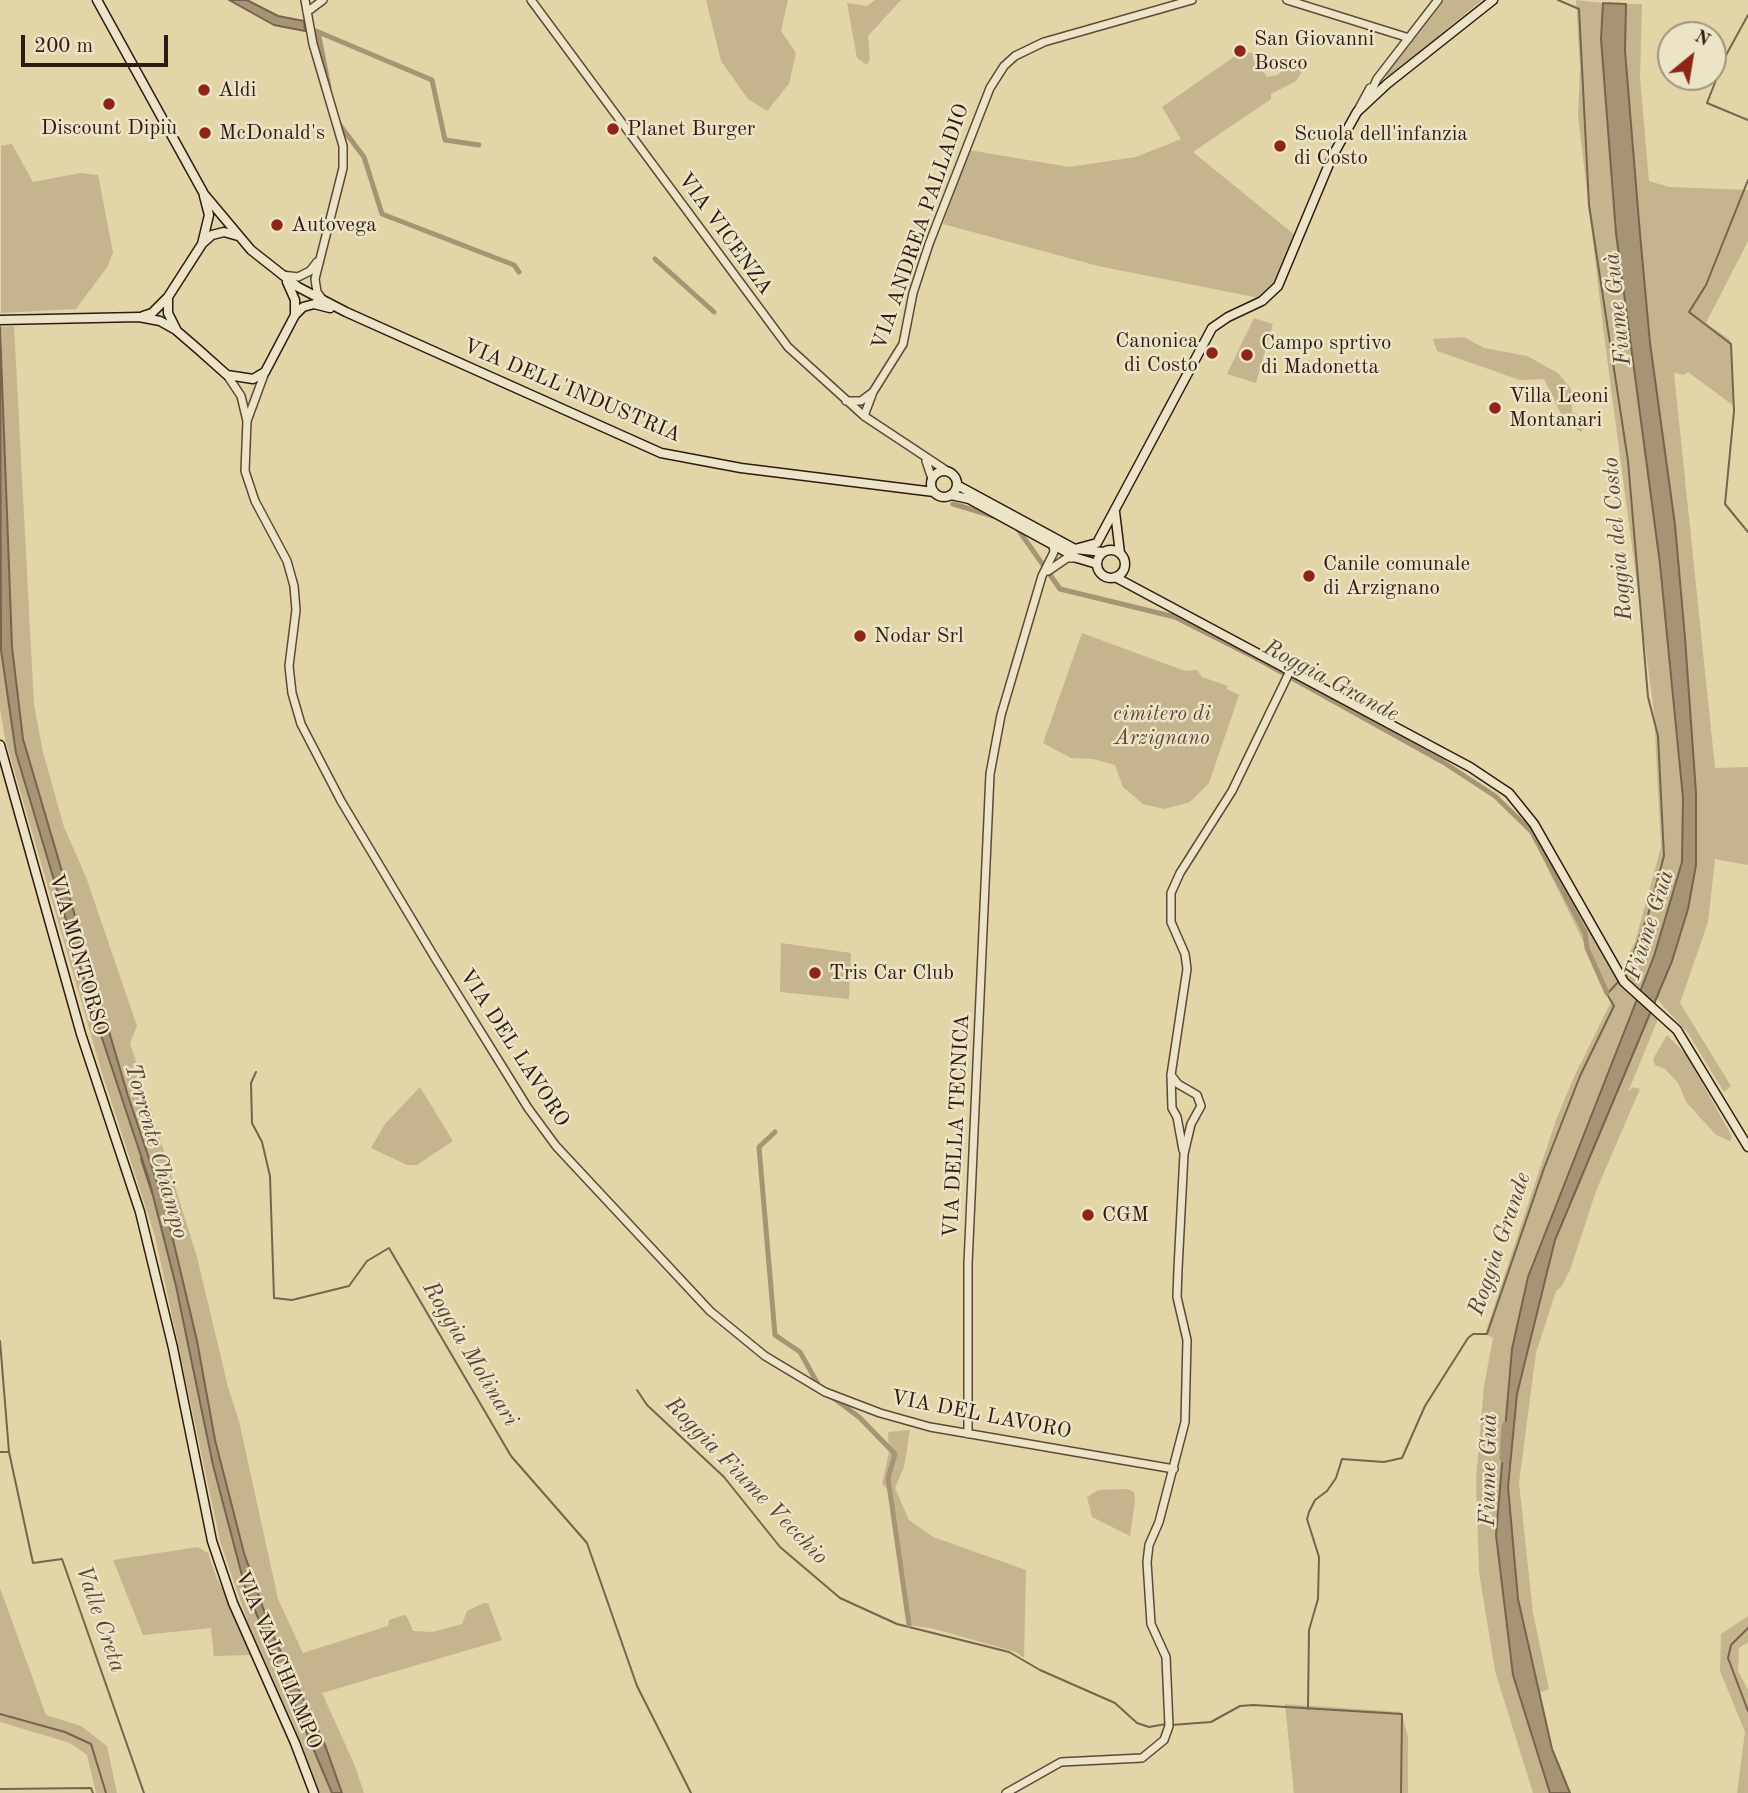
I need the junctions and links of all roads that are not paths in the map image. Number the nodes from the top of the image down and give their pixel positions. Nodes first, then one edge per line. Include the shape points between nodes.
1 (97, 0) edge
2 (305, 0) edge
3 (323, 0) edge
4 (531, 0) edge
5 (1192, 0) edge
6 (1287, 0) edge
7 (1438, 0) edge
8 (1493, 0) edge
9 (307, 12) junction
10 (1409, 38) junction
11 (1380, 75) junction
12 (1375, 83) junction
13 (1387, 84) junction
14 (1366, 103) junction
15 (1357, 112) junction
16 (204, 194) junction
17 (238, 236) junction
18 (202, 244) junction
19 (319, 258) junction
20 (282, 275) junction
21 (168, 297) junction
22 (323, 300) junction
23 (346, 312) junction
24 (295, 315) junction
25 (139, 317) junction
26 (5, 320) edge
27 (177, 331) junction
28 (265, 372) junction
29 (228, 375) junction
30 (873, 391) junction
31 (846, 401) junction
32 (861, 401) junction
33 (856, 410) junction
34 (864, 416) junction
35 (247, 421) junction
36 (923, 458) junction
37 (947, 471) junction
38 (931, 480) junction
39 (957, 485) junction
40 (918, 488) junction
41 (933, 492) junction
42 (951, 495) junction
43 (1115, 512) junction
44 (1053, 544) junction
45 (1106, 551) junction
46 (1076, 553) junction
47 (1120, 553) junction
48 (1097, 564) junction
49 (1124, 568) junction
50 (1042, 576) junction
51 (1115, 577) junction
52 (1141, 590) junction
53 (1290, 671) junction
54 (0, 745) edge
55 (1171, 1075) junction
56 (1187, 1090) junction
57 (1173, 1098) junction
58 (1177, 1117) junction
59 (1195, 1117) junction
60 (1748, 1147) edge
61 (1184, 1154) junction
62 (968, 1434) junction
63 (1174, 1469) junction
64 (212, 1541) joint
65 (314, 1793) edge
66 (1006, 1793) edge

1 - 16 main road, VIA DELL'INDUSTRIA
2 - 9 street
3 - 9 street
4 - 31 street, VIA VICENZA via 788,347
5 - 30 street, VIA ANDREA PALLADIO via 1044,42 1004,66 990,88 929,244 903,344
6 - 10 street
7 - 10 street
8 - 13 main road
9 - 19 street via 343,146 343,168
10 - 11 street
11 - 12 street
11 - 13 street
12 - 14 street
12 - 15 street
13 - 14 main road
14 - 15 main road
15 - 43 main road via 1332,157 1278,286 1262,301 1212,328
16 - 17 main road, VIA DELL'INDUSTRIA
16 - 18 main road, VIA DELL'INDUSTRIA via 209,215
17 - 18 main road via 224,232
17 - 20 main road, VIA DELL'INDUSTRIA
18 - 21 main road, VIA DELL'INDUSTRIA
19 - 20 street via 298,277
19 - 22 street via 314,286
20 - 22 main road, VIA DELL'INDUSTRIA
20 - 24 main road, VIA DELL'INDUSTRIA via 295,300
21 - 25 main road via 152,313
21 - 27 main road via 168,313
22 - 23 main road, VIA DELL'INDUSTRIA
23 - 24 main road, VIA DELL'INDUSTRIA via 314,304
23 - 40 main road, VIA DELL'INDUSTRIA via 661,453 741,468
24 - 28 main road
25 - 26 main road
25 - 27 main road via 160,321
27 - 29 main road
28 - 29 main road via 253,379
28 - 35 street, VIA DEL LAVORO
29 - 35 street, VIA DEL LAVORO via 242,396
30 - 32 street
30 - 34 street
31 - 32 street
31 - 33 street, VIA VICENZA
32 - 33 street
33 - 34 street, VIA VICENZA
34 - 36 street, VIA VICENZA
35 - 62 street, VIA DEL LAVORO via 246,471 294,586 289,666 301,724 341,801 545,1132 710,1311 765,1356 853,1404
36 - 37 street, VIA VICENZA
36 - 38 street via 930,466
37 - 38 main road via 938,472
37 - 39 main road, VIA VICENZA
38 - 40 main road
38 - 41 main road
39 - 42 main road
39 - 46 main road, VIA VICENZA
40 - 41 main road, VIA DELL'INDUSTRIA
41 - 42 main road, VIA VICENZA
42 - 44 main road, VIA VICENZA via 969,499
43 - 45 main road
43 - 46 main road via 1097,543
43 - 47 main road
44 - 46 main road, VIA VICENZA
44 - 50 street, VIA DELLA TECNICA via 1051,561
45 - 46 main road, VIA VICENZA
45 - 47 main road, VIA VICENZA
45 - 48 main road
46 - 48 main road, VIA VICENZA
46 - 50 street
47 - 49 main road, VIA VICENZA
48 - 51 main road, VIA VICENZA via 1102,575
49 - 51 main road
49 - 52 main road, VIA VICENZA
50 - 62 street, VIA DELLA TECNICA via 1001,715 990,774 969,1252
51 - 52 main road, VIA VICENZA
52 - 53 main road, VIA VICENZA
53 - 55 street via 1232,791 1173,887 1169,914 1185,954 1187,977
53 - 60 main road, VIA VICENZA via 1470,767 1508,793 1534,824 1617,971 1690,1050
54 - 64 main road, VIA MONTORSO via 81,1034 140,1212
55 - 56 street
55 - 57 street
56 - 57 street
56 - 59 street via 1200,1100
57 - 58 street
58 - 59 street
58 - 61 street
59 - 61 street
61 - 63 street via 1177,1297 1186,1328 1188,1366 1185,1423
62 - 63 street, VIA DEL LAVORO
63 - 66 street via 1147,1562 1151,1624 1166,1657 1169,1726 1164,1740 1142,1758 1061,1762
64 - 65 main road, VIA VALCHIAMPO via 233,1603

